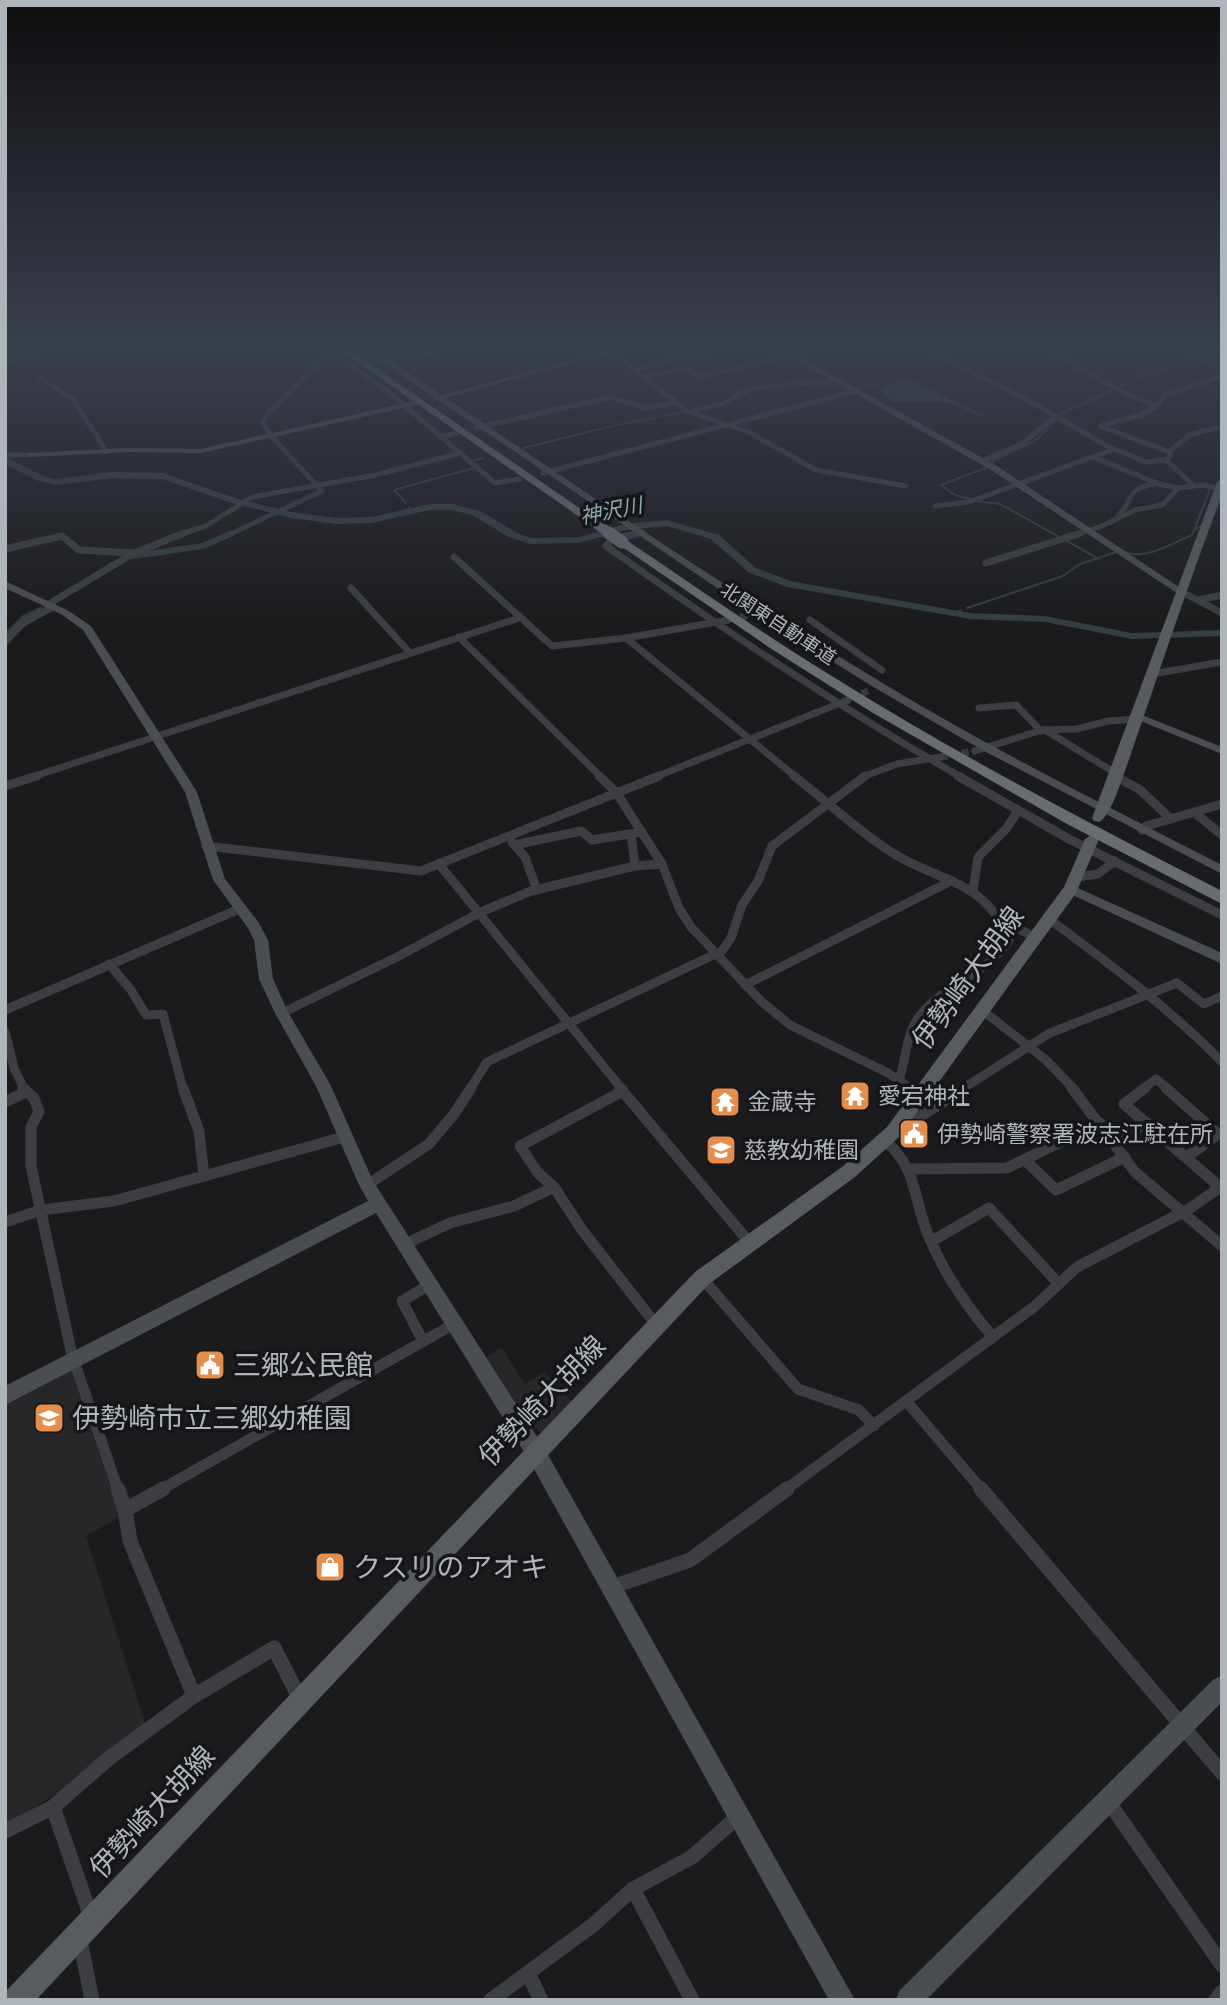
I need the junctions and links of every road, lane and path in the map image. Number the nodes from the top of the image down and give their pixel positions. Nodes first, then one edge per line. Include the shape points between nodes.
1 (98, 439) edge
2 (264, 439) edge
3 (443, 439) edge
4 (471, 439) edge
5 (480, 439) edge
6 (495, 439) edge
7 (681, 439) edge
8 (761, 439) edge
9 (942, 439) edge
10 (1029, 439) edge
11 (1095, 439) edge
12 (1115, 439) edge
13 (1130, 439) edge
14 (1185, 439) edge
15 (1103, 443) junction
16 (1114, 449) junction
17 (106, 451) junction
18 (1169, 452) junction
19 (461, 453) junction
20 (5, 455) edge
21 (30, 455) joint
22 (1093, 457) junction
23 (1166, 460) junction
24 (982, 461) junction
25 (546, 472) junction
26 (520, 479) dead end
27 (1017, 483) junction
28 (1156, 483) junction
29 (1193, 485) junction
30 (906, 486) dead end
31 (1221, 487) edge
32 (1178, 488) junction
33 (935, 506) dead end
34 (602, 524) junction
35 (1085, 528) junction
36 (633, 535) junction
37 (5, 549) edge
38 (135, 553) junction
39 (454, 557) dead end
40 (986, 563) dead end
41 (7, 587) edge
42 (351, 588) dead end
43 (1180, 591) junction
44 (1222, 596) edge
45 (1199, 600) junction
46 (50, 606) junction
47 (1222, 613) edge
48 (519, 618) junction
49 (728, 620) tunnel mouth
50 (810, 620) dead end
51 (714, 622) junction
52 (459, 637) junction
53 (626, 638) junction
54 (5, 642) edge
55 (410, 653) junction
56 (1222, 662) edge
57 (882, 670) dead end
58 (1152, 674) junction
59 (848, 700) tunnel mouth
60 (836, 704) junction
61 (979, 708) dead end
62 (1137, 717) junction
63 (1043, 730) junction
64 (157, 737) junction
65 (748, 739) junction
66 (988, 749) junction
67 (975, 751) tunnel mouth
68 (1222, 751) edge
69 (941, 757) tunnel mouth
70 (927, 759) junction
71 (1116, 776) junction
72 (5, 786) edge
73 (616, 792) junction
74 (827, 803) junction
75 (1222, 804) edge
76 (1018, 811) junction
77 (1101, 813) junction
78 (1195, 813) junction
79 (1171, 819) junction
80 (1142, 830) junction
81 (642, 832) junction
82 (632, 834) junction
83 (1222, 835) edge
84 (508, 836) junction
85 (1091, 844) junction
86 (514, 845) junction
87 (206, 846) junction
88 (1115, 861) junction
89 (439, 864) junction
90 (662, 864) junction
91 (635, 866) junction
92 (1222, 870) edge
93 (951, 881) junction
94 (1074, 883) junction
95 (1222, 888) edge
96 (537, 890) junction
97 (973, 890) junction
98 (1222, 898) edge
99 (239, 909) junction
100 (479, 913) junction
101 (1222, 915) edge
102 (996, 917) junction
103 (1049, 919) junction
104 (1036, 938) junction
105 (716, 954) junction
106 (1222, 959) edge
107 (109, 964) junction
108 (745, 985) junction
109 (1148, 992) junction
110 (1222, 996) edge
111 (6, 1007) edge
112 (982, 1010) junction
113 (282, 1013) junction
114 (567, 1024) junction
115 (5, 1031) edge
116 (1030, 1046) junction
117 (1217, 1050) edge
118 (1222, 1062) edge
119 (899, 1080) junction
120 (623, 1091) junction
121 (24, 1093) junction
122 (921, 1095) junction
123 (5, 1102) edge
124 (901, 1122) junction
125 (1146, 1122) junction
126 (1100, 1123) junction
127 (344, 1137) junction
128 (885, 1141) junction
129 (1116, 1144) junction
130 (1125, 1157) junction
131 (1187, 1157) junction
132 (1026, 1161) junction
133 (910, 1169) junction
134 (204, 1176) junction
135 (367, 1185) junction
136 (554, 1187) junction
137 (1221, 1187) edge
138 (378, 1204) junction
139 (41, 1210) junction
140 (1182, 1212) junction
141 (5, 1222) edge
142 (932, 1241) junction
143 (749, 1242) junction
144 (402, 1245) junction
145 (1222, 1246) edge
146 (702, 1278) junction
147 (1059, 1284) junction
148 (429, 1285) junction
149 (454, 1324) junction
150 (657, 1326) junction
151 (993, 1337) junction
152 (423, 1341) junction
153 (74, 1360) junction
154 (5, 1396) edge
155 (907, 1402) junction
156 (874, 1426) junction
157 (536, 1453) junction
158 (125, 1510) junction
159 (612, 1587) junction
160 (1222, 1687) edge
161 (194, 1696) junction
162 (301, 1700) junction
163 (1182, 1727) junction
164 (1222, 1773) edge
165 (1107, 1800) junction
166 (53, 1807) junction
167 (740, 1814) junction
168 (5, 1831) edge
169 (633, 1889) junction
170 (85, 1928) junction
171 (1222, 1965) edge
172 (528, 1973) junction
173 (1222, 1992) edge
174 (17, 2000) edge
175 (92, 2000) edge
176 (491, 2000) edge
177 (541, 2000) edge
178 (692, 2000) edge
179 (843, 2000) edge
180 (908, 2000) edge
181 (1216, 2000) edge

1 - 17 street
2 - 17 street via 201,451
3 - 19 street
4 - 34 highway, 北関東自動車道
5 - 34 highway, 北関東自動車道
6 - 25 street
7 - 25 street
8 - 30 street via 816,470
9 - 24 street
10 - 24 street
11 - 15 street
12 - 15 street
13 - 18 street
14 - 18 street
15 - 16 street
16 - 22 street
16 - 23 street via 1146,461
17 - 21 street
18 - 23 street
19 - 26 street via 496,484
19 - 38 street via 249,499 206,526
20 - 21 street
22 - 27 street
22 - 28 street
23 - 29 street
24 - 27 street
25 - 36 street via 626,521
27 - 33 street via 969,502
27 - 35 street
28 - 32 street
28 - 35 street via 1137,488 1128,496 1123,512
29 - 31 street
29 - 32 street
31 - 43 main road
32 - 35 street via 1163,505
34 - 36 highway, 北関東自動車道, bridge
35 - 40 street
35 - 43 street
36 - 51 street via 606,546
36 - 66 street via 875,688
36 - 95 highway, 北関東自動車道 via 804,656 912,722
36 - 98 highway, 北関東自動車道 via 796,659 1054,811
37 - 38 street via 62,536 79,550
38 - 46 street
39 - 48 street
41 - 46 street
42 - 55 street
43 - 45 street
43 - 58 main road
44 - 45 street
45 - 47 street
46 - 54 street
46 - 64 street via 91,632
48 - 52 street
48 - 53 street via 552,646
49 - 51 street
50 - 57 street
51 - 53 street
51 - 60 street
52 - 55 street
52 - 73 street
53 - 65 street
55 - 64 street
56 - 58 street
58 - 62 main road
59 - 60 street
60 - 65 street
60 - 70 street
61 - 63 street via 1016,705
62 - 63 street via 1077,729
62 - 68 street
62 - 71 main road
63 - 66 street
63 - 71 street
64 - 72 street
64 - 87 street via 197,807
65 - 73 street
65 - 74 street
66 - 67 street
66 - 77 street
69 - 70 street
70 - 74 street via 877,771
70 - 76 street
71 - 77 main road
71 - 79 street
73 - 81 street
73 - 84 street
74 - 93 street via 894,855
74 - 105 street via 768,852 728,945
75 - 78 street
76 - 85 street
76 - 97 street via 978,857
77 - 80 street
78 - 79 street
78 - 83 street
79 - 80 street
80 - 92 street
81 - 82 street
81 - 90 street
82 - 86 street via 592,840 581,831
82 - 91 street
84 - 86 street
84 - 89 street
85 - 88 street
85 - 94 main road, 伊勢崎大胡線
86 - 96 street via 525,857
87 - 89 street via 414,872
87 - 99 street via 219,880
88 - 94 street
88 - 101 street
89 - 100 street
90 - 91 street
90 - 105 street via 679,908
91 - 96 street
93 - 97 street
93 - 108 street
94 - 103 main road, 伊勢崎大胡線
94 - 106 street
96 - 100 street
97 - 102 street
99 - 107 street
99 - 113 street via 261,940 267,979
100 - 113 street
100 - 114 street
102 - 104 street
102 - 119 street via 1006,930 1007,944 985,968 920,1015
103 - 104 main road, 伊勢崎大胡線
103 - 109 street
104 - 112 main road, 伊勢崎大胡線
105 - 108 street
105 - 114 street
107 - 111 street
107 - 134 street via 146,1015 163,1014 199,1131
108 - 119 street via 790,1025
109 - 110 street via 1177,983 1204,1004
109 - 116 street
109 - 117 street
112 - 116 street
112 - 122 main road, 伊勢崎大胡線
113 - 127 street via 323,1084
114 - 120 street
114 - 135 street via 487,1062 429,1144
115 - 121 street
116 - 124 street via 911,1122
116 - 126 street
117 - 118 street
119 - 122 street
120 - 136 street via 520,1146
120 - 143 street
121 - 123 street
121 - 139 street via 34,1098 39,1112 31,1127 30,1166
122 - 124 main road, 伊勢崎大胡線
124 - 128 main road, 伊勢崎大胡線
125 - 129 street
125 - 131 street
125 - 131 street via 1124,1104 1156,1079 1218,1134
126 - 129 street
126 - 132 street
127 - 134 street
127 - 135 street
128 - 133 street
128 - 143 main road, 伊勢崎大胡線 via 859,1165
129 - 130 street
130 - 132 street via 1056,1190
130 - 140 street via 1135,1172
131 - 137 street
132 - 133 street via 997,1170
133 - 142 street
134 - 139 street via 114,1202
135 - 138 street
136 - 144 street
136 - 150 street
137 - 140 street
138 - 144 street
138 - 153 street
139 - 141 street
139 - 153 street
140 - 145 street
140 - 147 street via 1077,1267
142 - 147 street via 989,1208
142 - 151 street
143 - 146 main road, 伊勢崎大胡線
144 - 148 street
146 - 150 main road, 伊勢崎大胡線
146 - 156 street via 798,1389 859,1410
147 - 151 street
148 - 149 street
148 - 152 street via 402,1301
149 - 152 street
149 - 157 street
150 - 157 main road, 伊勢崎大胡線
151 - 155 street
152 - 158 street
153 - 154 street
153 - 158 street
155 - 156 street
155 - 163 street
156 - 159 street via 690,1560
157 - 159 street
157 - 162 main road, 伊勢崎大胡線
158 - 161 street via 130,1541
159 - 167 street
160 - 163 street
161 - 162 street via 274,1648
161 - 166 street via 108,1759
162 - 170 main road, 伊勢崎大胡線
163 - 164 street
163 - 165 street
165 - 171 street
165 - 180 street
166 - 168 street
166 - 170 street
167 - 169 street via 692,1857
167 - 179 street
169 - 172 street
169 - 178 street
170 - 174 main road, 伊勢崎大胡線
170 - 175 street
172 - 176 street
172 - 177 street
173 - 181 street

